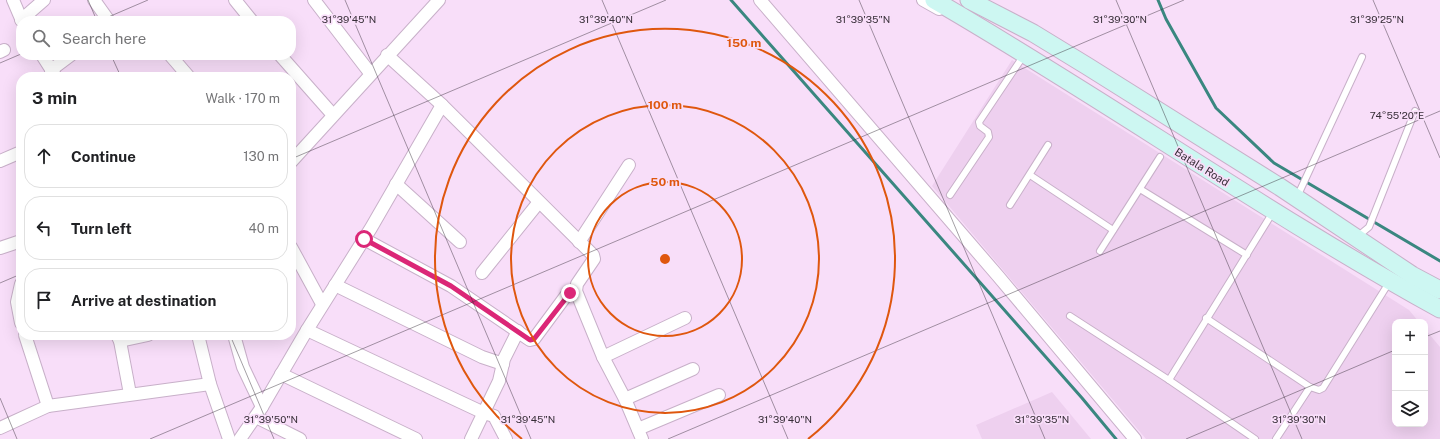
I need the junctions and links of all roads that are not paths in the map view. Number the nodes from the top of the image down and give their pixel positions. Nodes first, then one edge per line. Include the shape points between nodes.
1 (13, 0) edge
2 (44, 0) edge
3 (94, 0) edge
4 (235, 0) edge
5 (314, 0) edge
6 (439, 0) edge
7 (760, 0) edge
8 (923, 0) edge
9 (938, 2) edge
10 (975, 2) edge
11 (19, 16) edge
12 (26, 16) edge
13 (105, 16) edge
14 (248, 16) edge
15 (967, 19) junction
16 (1025, 54) junction
17 (387, 55) junction
18 (1362, 57) dead end
19 (45, 60) edge
20 (66, 60) edge
21 (174, 60) edge
22 (284, 60) edge
23 (52, 72) edge
24 (54, 72) edge
25 (185, 72) edge
26 (295, 72) edge
27 (296, 73) edge
28 (370, 73) junction
29 (442, 105) junction
30 (1414, 111) dead end
31 (333, 115) junction
32 (1048, 145) dead end
33 (16, 154) edge
34 (296, 156) edge
35 (1160, 157) dead end
36 (0, 161) edge
37 (629, 165) dead end
38 (1030, 175) junction
39 (396, 184) junction
40 (1140, 189) junction
41 (1299, 192) junction
42 (950, 195) dead end
43 (539, 202) junction
44 (1010, 205) dead end
45 (1274, 211) junction
46 (1113, 230) junction
47 (1363, 232) junction
48 (364, 239) junction
49 (460, 242) dead end
50 (579, 242) junction
51 (16, 243) edge
52 (0, 248) edge
53 (1100, 251) dead end
54 (1247, 255) junction
55 (296, 257) edge
56 (482, 273) dead end
57 (1390, 282) junction
58 (335, 285) junction
59 (1440, 290) edge
60 (576, 291) junction
61 (322, 304) junction
62 (1440, 309) edge
63 (1070, 316) dead end
64 (685, 318) dead end
65 (1206, 318) junction
66 (307, 330) junction
67 (518, 331) junction
68 (27, 340) edge
69 (119, 340) edge
70 (199, 340) edge
71 (235, 340) edge
72 (603, 357) junction
73 (503, 364) junction
74 (693, 369) dead end
75 (281, 374) junction
76 (1169, 380) junction
77 (210, 384) junction
78 (1310, 387) junction
79 (130, 394) junction
80 (719, 394) dead end
81 (624, 398) junction
82 (48, 406) junction
83 (259, 412) junction
84 (484, 413) junction
85 (0, 428) edge
86 (640, 434) edge
87 (229, 439) edge
88 (240, 439) edge
89 (300, 439) edge
90 (416, 439) edge
91 (471, 439) edge
92 (506, 439) edge
93 (1135, 439) edge
94 (1255, 439) edge
95 (1276, 439) edge

1 - 11 street
2 - 12 street
3 - 13 street
4 - 14 street
5 - 28 street
6 - 17 street
7 - 93 street via 967,239
8 - 15 street via 961,21
9 - 15 main road, Batala Road
10 - 41 main road via 1033,33 1274,183
15 - 16 main road, Batala Road
16 - 42 lane via 979,122 989,137
16 - 45 main road, Batala Road
17 - 28 street
17 - 29 street
18 - 41 lane
19 - 23 street
20 - 24 street
21 - 25 street
22 - 26 street
27 - 31 street
28 - 31 street
29 - 39 street
29 - 43 street
30 - 47 lane via 1374,216
31 - 34 street
32 - 38 lane
33 - 36 street
35 - 40 lane
37 - 50 street
38 - 44 lane
38 - 46 lane
39 - 48 street
39 - 49 street
40 - 46 lane
40 - 54 lane
41 - 47 main road
43 - 50 street
43 - 56 street
45 - 54 lane
45 - 57 main road, Batala Road
46 - 53 lane
47 - 59 main road via 1412,275
48 - 58 street
48 - 67 street via 451,286
50 - 60 street via 592,253 594,259 577,284
51 - 52 street
54 - 65 lane
55 - 61 street
57 - 62 main road, Batala Road
57 - 78 lane via 1323,388 1319,390
58 - 61 street
58 - 73 street via 482,357
60 - 67 street via 568,293 534,339 530,340
60 - 72 street
61 - 66 street
63 - 76 lane
64 - 72 street
65 - 76 lane
65 - 78 lane
66 - 75 street
66 - 84 street
67 - 73 street
68 - 82 street
69 - 79 street
70 - 77 street
71 - 83 street
72 - 81 street
73 - 84 street via 500,381
74 - 81 street
75 - 83 street
75 - 90 street
76 - 94 lane
77 - 79 street
77 - 87 street
78 - 95 lane
79 - 82 street
80 - 86 street
81 - 86 street
82 - 85 street
83 - 88 street
83 - 89 street
84 - 91 street
84 - 92 street via 497,419

